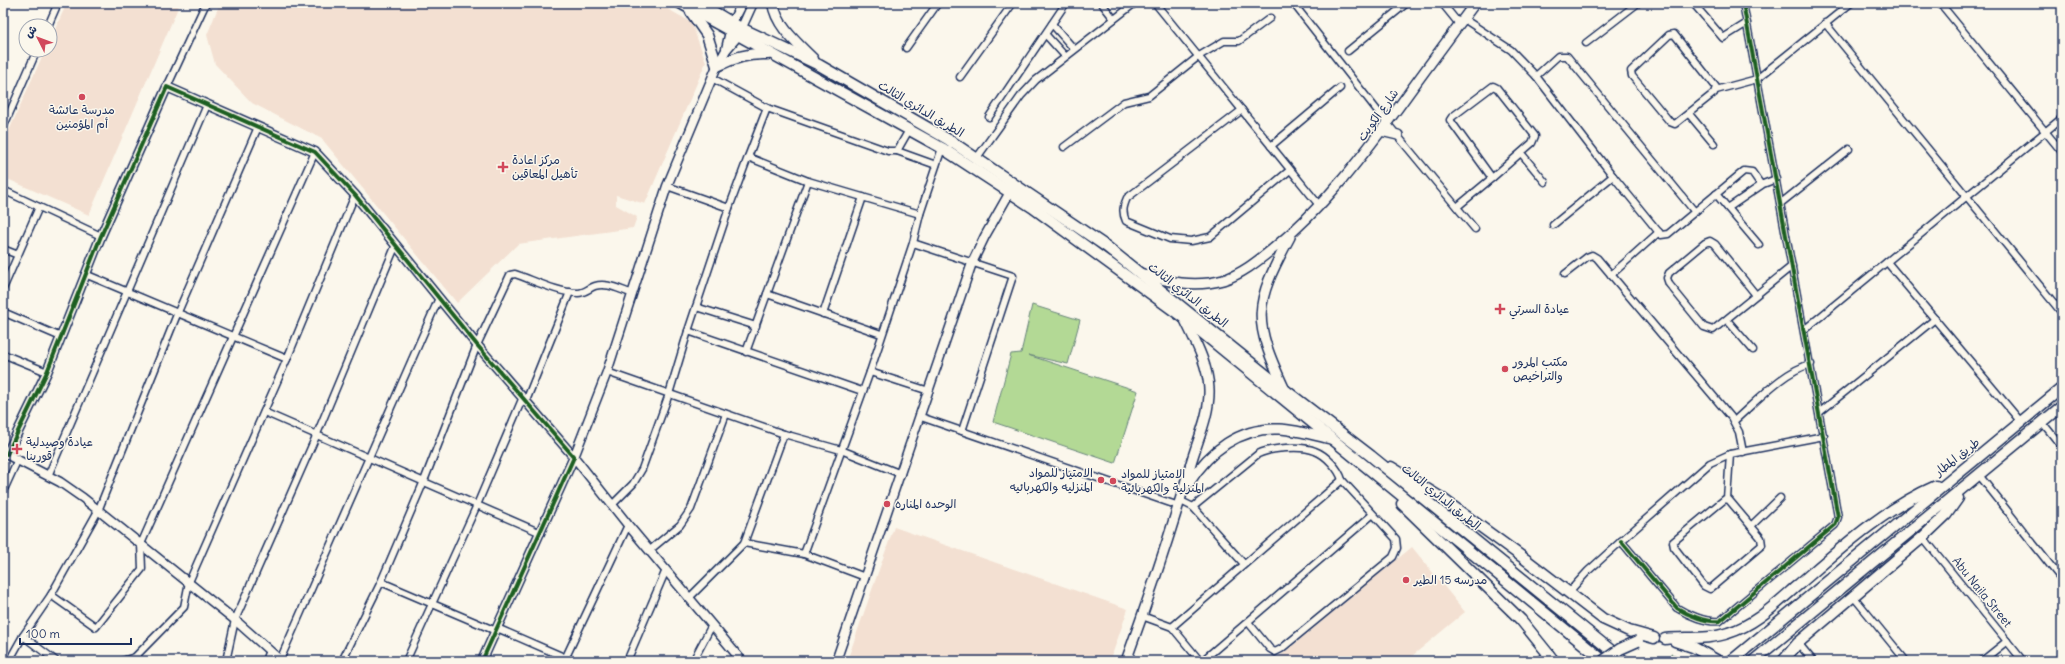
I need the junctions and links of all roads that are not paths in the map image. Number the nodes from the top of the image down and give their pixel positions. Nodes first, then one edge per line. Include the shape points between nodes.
1 (58, 3) edge
2 (206, 3) edge
3 (699, 3) edge
4 (742, 3) edge
5 (753, 3) edge
6 (773, 3) edge
7 (938, 3) edge
8 (1013, 3) edge
9 (1066, 3) edge
10 (1135, 3) edge
11 (1155, 3) edge
12 (1293, 3) edge
13 (1407, 3) edge
14 (1442, 3) edge
15 (1475, 3) edge
16 (1638, 3) edge
17 (1693, 3) edge
18 (1743, 3) edge
19 (1851, 3) edge
20 (1940, 3) edge
21 (683, 5) edge
22 (1103, 5) dead end
23 (51, 18) edge
24 (1270, 18) dead end
25 (1114, 19) junction
26 (1462, 21) junction
27 (1747, 23) junction
28 (1825, 23) junction
29 (1052, 24) junction
30 (735, 29) junction
31 (1046, 35) junction
32 (1586, 43) dead end
33 (906, 48) dead end
34 (1074, 48) junction
35 (1348, 51) dead end
36 (772, 54) junction
37 (1065, 56) junction
38 (1199, 56) junction
39 (34, 58) edge
40 (819, 65) junction
41 (717, 66) junction
42 (1536, 76) junction
43 (960, 77) dead end
44 (712, 78) junction
45 (1757, 79) junction
46 (167, 87) junction
47 (1340, 88) dead end
48 (1716, 90) junction
49 (207, 105) junction
50 (767, 108) junction
51 (1242, 110) junction
52 (1689, 114) junction
53 (989, 117) dead end
54 (2062, 118) edge
55 (258, 127) junction
56 (1384, 127) junction
57 (3, 128) edge
58 (910, 130) junction
59 (2046, 132) junction
60 (1398, 135) joint
61 (1714, 144) dead end
62 (1271, 146) junction
63 (1064, 147) dead end
64 (942, 148) junction
65 (1849, 149) dead end
66 (897, 151) junction
67 (315, 152) junction
68 (2062, 152) edge
69 (1521, 153) junction
70 (748, 157) junction
71 (976, 159) junction
72 (936, 165) junction
73 (1290, 170) junction
74 (1613, 176) junction
75 (1492, 178) junction
76 (1776, 179) junction
77 (808, 181) junction
78 (1545, 182) dead end
79 (1761, 185) junction
80 (667, 186) junction
81 (3, 190) edge
82 (1010, 192) junction
83 (1716, 194) junction
84 (355, 195) junction
85 (1967, 196) junction
86 (863, 197) junction
87 (1780, 202) junction
88 (1319, 205) junction
89 (39, 207) junction
90 (1457, 207) junction
91 (729, 208) junction
92 (1728, 208) junction
93 (1695, 212) junction
94 (920, 214) junction
95 (1553, 225) dead end
96 (1475, 229) dead end
97 (1659, 232) junction
98 (1292, 233) junction
99 (101, 236) junction
100 (913, 242) junction
101 (1759, 245) dead end
102 (395, 247) junction
103 (3, 249) edge
104 (18, 255) junction
105 (1887, 262) junction
106 (972, 264) junction
107 (1792, 266) junction
108 (1137, 272) junction
109 (85, 274) junction
110 (1565, 274) dead end
111 (1611, 275) junction
112 (3, 288) edge
113 (128, 292) junction
114 (570, 292) junction
115 (631, 293) junction
116 (767, 294) junction
117 (1756, 295) junction
118 (439, 298) junction
119 (696, 307) junction
120 (3, 312) edge
121 (178, 312) junction
122 (2062, 313) edge
123 (823, 314) junction
124 (1184, 318) junction
125 (1935, 319) junction
126 (1727, 320) junction
127 (756, 326) junction
128 (1804, 330) junction
129 (688, 331) junction
130 (881, 334) junction
131 (233, 336) junction
132 (61, 337) junction
133 (478, 345) junction
134 (1753, 350) dead end
135 (746, 352) junction
136 (3, 354) edge
137 (287, 359) junction
138 (1811, 364) junction
139 (47, 372) junction
140 (607, 372) junction
141 (870, 372) junction
142 (2062, 388) edge
143 (1285, 390) junction
144 (862, 391) junction
145 (929, 391) junction
146 (669, 394) junction
147 (524, 399) junction
148 (2062, 406) edge
149 (264, 412) junction
150 (1820, 412) junction
151 (726, 414) junction
152 (921, 417) junction
153 (1734, 421) junction
154 (2021, 422) junction
155 (2042, 422) junction
156 (962, 431) junction
157 (317, 434) junction
158 (784, 434) junction
159 (1824, 436) junction
160 (1331, 439) junction
161 (2062, 447) edge
162 (841, 450) junction
163 (1743, 452) junction
164 (5, 453) edge
165 (1730, 454) junction
166 (1371, 456) junction
167 (574, 457) junction
168 (369, 458) junction
169 (18, 459) junction
170 (901, 474) junction
171 (1373, 474) junction
172 (48, 476) junction
173 (1979, 476) junction
174 (1342, 480) junction
175 (424, 481) junction
176 (1945, 482) junction
177 (1968, 485) junction
178 (1184, 491) junction
179 (3, 492) edge
180 (1780, 498) dead end
181 (1727, 499) junction
182 (1180, 503) junction
183 (612, 504) junction
184 (477, 505) junction
185 (1193, 507) junction
186 (98, 511) junction
187 (1372, 515) junction
188 (628, 525) junction
189 (1751, 526) junction
190 (541, 533) junction
191 (1924, 537) junction
192 (1621, 541) junction
193 (744, 543) junction
194 (141, 544) junction
195 (650, 550) junction
196 (804, 554) junction
197 (1244, 564) junction
198 (666, 570) junction
199 (865, 577) junction
200 (2062, 580) edge
201 (189, 582) junction
202 (381, 582) junction
203 (1568, 593) junction
204 (51, 595) junction
205 (1853, 596) junction
206 (689, 598) junction
207 (432, 604) junction
208 (1142, 616) junction
209 (235, 620) junction
210 (1248, 622) junction
211 (712, 625) junction
212 (1172, 627) junction
213 (497, 629) junction
214 (23, 636) junction
215 (1659, 638) junction
216 (2007, 641) junction
217 (1798, 643) junction
218 (269, 650) junction
219 (1552, 657) edge
220 (281, 660) edge
221 (565, 660) edge
222 (9, 661) edge
223 (56, 661) edge
224 (122, 661) edge
225 (226, 661) edge
226 (265, 661) edge
227 (342, 661) edge
228 (406, 661) edge
229 (482, 661) edge
230 (573, 661) edge
231 (627, 661) edge
232 (693, 661) edge
233 (742, 661) edge
234 (836, 661) edge
235 (1126, 661) edge
236 (1201, 661) edge
237 (1539, 661) edge
238 (1604, 661) edge
239 (1624, 661) edge
240 (1718, 661) edge
241 (1731, 661) edge
242 (1753, 661) edge
243 (1783, 661) edge
244 (1813, 661) edge
245 (1906, 661) edge
246 (1982, 661) edge
247 (2023, 661) edge

1 - 23 street
2 - 46 street
3 - 30 highway, الطريق الدائري الثالث
4 - 30 street
5 - 30 street
6 - 40 highway via 779,20
7 - 33 street
8 - 43 street
9 - 29 street
10 - 25 street
11 - 38 street
12 - 56 street
13 - 35 street
14 - 26 street
15 - 26 main road, شارع الكويت
16 - 32 street
17 - 27 street via 1723,38
18 - 27 street
19 - 28 street
20 - 59 street
21 - 30 highway, الطريق الدائري الثالث
21 - 41 highway via 698,19 707,34
22 - 25 street
24 - 38 street via 1242,40 1234,43 1224,41
25 - 34 street
26 - 42 street via 1511,50
26 - 56 main road, شارع الكويت
27 - 45 street
28 - 45 street
28 - 85 street
29 - 31 street
29 - 34 street
30 - 36 highway, الطريق الدائري الثالث
30 - 40 highway, الطريق الدائري الثالث
30 - 41 street
31 - 37 street
31 - 53 street
34 - 37 street
36 - 41 highway via 741,55
36 - 58 highway, الطريق الدائري الثالث
37 - 71 street via 1021,96
38 - 51 street
38 - 63 street via 1149,96 1124,102
39 - 57 street
40 - 71 highway, الطريق الدائري الثالث via 949,140
41 - 44 street
42 - 74 street
42 - 93 street via 1558,56 1567,56
44 - 50 street
44 - 80 street
45 - 48 street
45 - 76 street
46 - 49 street
46 - 99 street
47 - 62 street
48 - 52 street
48 - 52 street via 1715,84 1674,34 1669,35 1632,68 1632,76 1670,122 1675,124
49 - 55 street
49 - 113 street
50 - 66 street via 888,151
50 - 70 street
51 - 62 street
51 - 73 street via 1127,198 1123,207 1126,221 1170,239 1192,241 1210,237
52 - 61 street
54 - 59 street
55 - 67 street
55 - 121 street
56 - 60 main road
56 - 88 main road, شارع الكويت via 1348,174
58 - 64 highway, الطريق الدائري الثالث
58 - 66 street
59 - 68 street
59 - 85 street
60 - 90 street
62 - 73 street
64 - 72 street
64 - 82 highway, الطريق الدائري الثالث
65 - 87 street
66 - 72 street
67 - 84 street
67 - 131 street
69 - 75 street
69 - 75 street via 1532,143 1535,136 1497,88 1489,87 1450,120
69 - 78 street
70 - 77 street
70 - 91 street
71 - 108 highway, الطريق الدائري الثالث via 1107,247
72 - 94 street
73 - 88 street
74 - 95 street
74 - 97 street
75 - 90 street
76 - 79 street
76 - 87 street
77 - 86 street
77 - 116 street
79 - 83 street via 1752,172 1746,170
79 - 92 street
80 - 91 street
80 - 115 street
81 - 89 street
82 - 106 street
82 - 124 highway, الطريق الدائري الثالث
83 - 92 street
83 - 93 street
84 - 102 street
84 - 137 street
85 - 105 street
85 - 122 street
86 - 94 street
86 - 123 street
87 - 107 street
88 - 98 main road, شارع الكويت
89 - 99 street
89 - 104 street
90 - 96 street
91 - 119 street
92 - 101 street
93 - 97 street via 1666,235
94 - 100 street
97 - 111 street
98 - 108 main road, شارع الكويت via 1245,270 1224,279 1188,285
98 - 143 main road, شارع الكويت via 1270,274 1260,309 1265,344
99 - 109 street
100 - 106 street
100 - 130 street
102 - 118 street
102 - 157 street
103 - 104 street
104 - 112 street
105 - 125 street
105 - 128 street
106 - 145 street
106 - 156 street via 1013,276
107 - 117 street
107 - 128 street
108 - 143 highway, الطريق الدائري الثالث
109 - 113 street
109 - 132 street
110 - 111 street via 1592,255
111 - 153 street
113 - 121 street
113 - 172 street
114 - 115 street via 580,293 595,286 609,286
114 - 133 street via 515,274 510,275
114 - 147 street
115 - 140 street
116 - 123 street
116 - 127 street
117 - 126 street
117 - 126 street via 1710,241 1704,243 1670,273 1667,278 1669,284 1704,327 1713,330
118 - 133 street
118 - 168 street
119 - 127 street
119 - 129 street
120 - 132 street
121 - 131 street
121 - 186 street
123 - 130 street
124 - 160 highway, الطريق الدائري الثالث
124 - 178 main road via 1205,366 1209,398
125 - 150 street
125 - 154 street
126 - 134 street
127 - 135 street
128 - 138 street
129 - 135 street
129 - 146 street
130 - 141 street
131 - 137 street
131 - 194 street
132 - 139 street
133 - 147 street
133 - 175 street
135 - 144 street
136 - 139 street
137 - 149 street
138 - 150 street
138 - 153 street via 1788,374
139 - 164 street
140 - 146 street
140 - 167 street
141 - 144 street
141 - 145 street
142 - 154 highway, طريق المطار
143 - 166 highway, الطريق الدائري الثالث
144 - 162 street
145 - 152 street
146 - 151 street
146 - 183 street via 638,478
147 - 167 street
147 - 184 street
148 - 155 highway
149 - 157 street
149 - 201 street
150 - 159 street
151 - 158 street
151 - 195 street via 691,509 680,525
152 - 156 street
152 - 170 street
153 - 163 street
154 - 176 highway, طريق المطار
155 - 161 street
155 - 173 highway
156 - 182 street
157 - 168 street
157 - 209 street
158 - 162 street
158 - 193 street
159 - 163 street
159 - 192 street via 1838,513 1837,521 1725,619 1711,621 1678,608
160 - 171 highway, الطريق الدائري الثالث
160 - 178 main road via 1278,429 1234,438 1211,455
162 - 170 street
162 - 196 street
163 - 165 street
164 - 169 street
165 - 181 street
165 - 192 street via 1703,467
166 - 203 highway via 1440,497
166 - 239 highway, الطريق الدائري الثالث
167 - 183 street
167 - 190 street
168 - 175 street
168 - 220 street
169 - 172 street
169 - 179 street
170 - 199 street
171 - 219 highway via 1521,620
171 - 238 highway, الطريق الدائري الثالث
172 - 186 street via 71,489
173 - 177 highway
173 - 200 street
174 - 185 street via 1337,469 1314,450 1266,450
174 - 187 street
174 - 197 street
175 - 184 street
175 - 202 street
176 - 215 highway via 1915,497 1883,518 1825,562 1764,614 1744,626 1722,635
176 - 241 highway, طريق المطار via 1870,548
177 - 191 highway via 1946,515
177 - 242 highway
178 - 182 main road
180 - 189 street
181 - 189 street
181 - 189 street via 1722,500 1673,542 1674,547 1706,588 1713,588 1760,548 1761,538
182 - 185 street
182 - 208 main road
183 - 188 street
184 - 190 street
184 - 207 street
185 - 197 street
186 - 194 street
186 - 204 street
187 - 210 street
187 - 210 street via 1396,539 1393,557 1275,652
188 - 195 street
188 - 221 street
190 - 213 street
191 - 205 highway
191 - 216 street, Abu Naila Street
192 - 203 street
193 - 196 street
193 - 206 street
194 - 201 street
194 - 204 street via 142,569 99,626 93,626
195 - 198 street
196 - 199 street
197 - 212 street
198 - 206 street
198 - 231 street
199 - 234 street
201 - 209 street
201 - 224 street via 184,607 135,657
202 - 207 street
202 - 227 street
203 - 215 highway via 1613,625
204 - 214 street
205 - 217 highway
205 - 245 street
206 - 211 street
207 - 213 street
207 - 228 street
208 - 212 street
208 - 235 main road
209 - 218 street
209 - 225 street
210 - 236 street
211 - 232 street
211 - 233 street
212 - 236 street
213 - 221 street
213 - 229 street
214 - 222 street
214 - 223 street
215 - 238 highway, bridge via 1638,641 1620,649
215 - 240 highway via 1693,647
216 - 246 street
216 - 247 street, Abu Naila Street
217 - 243 highway
217 - 244 street
218 - 220 street
218 - 226 street
219 - 237 street
221 - 230 street

